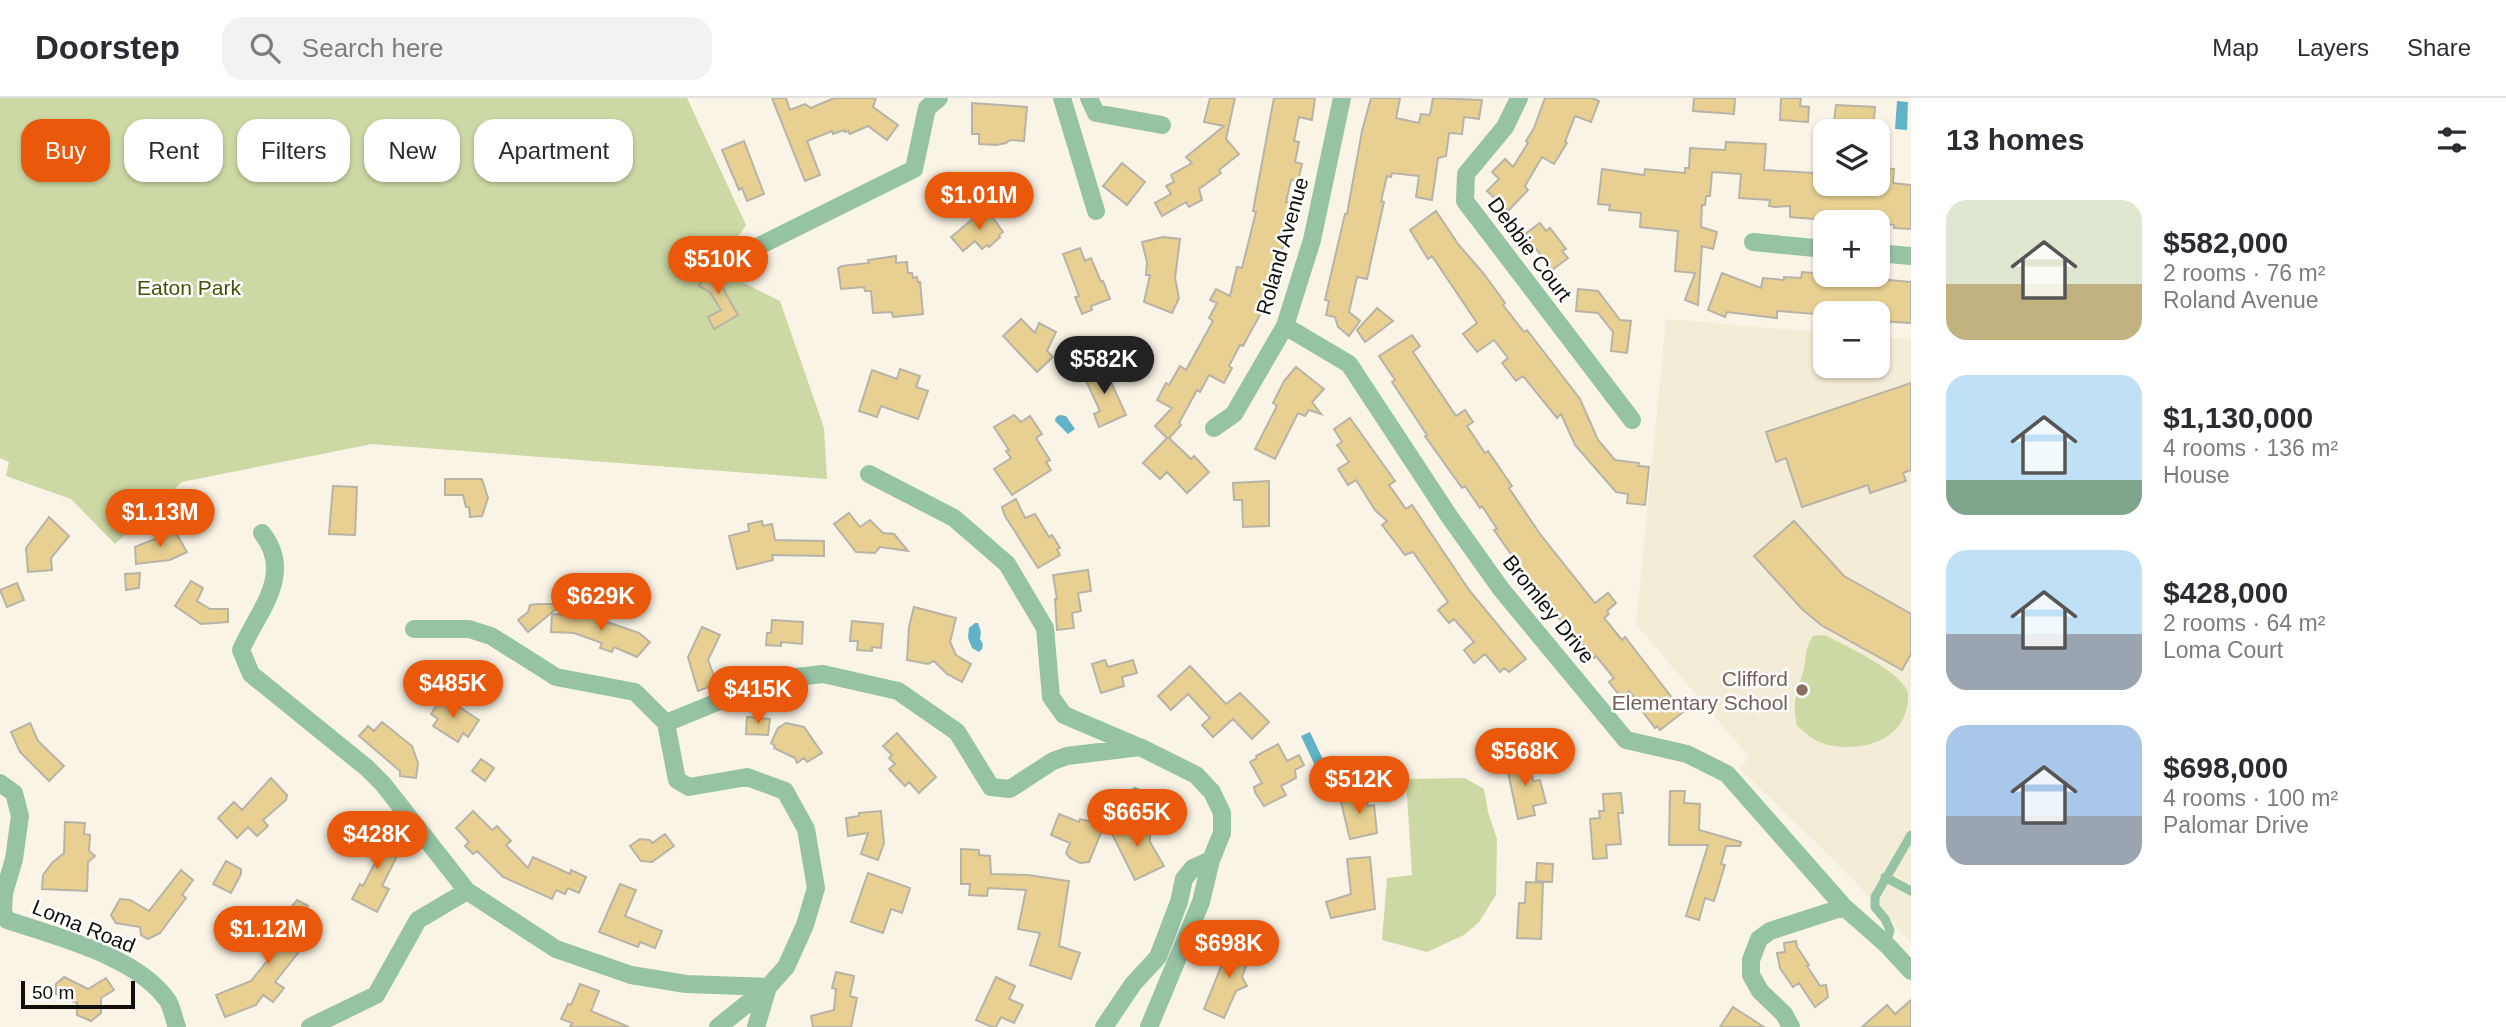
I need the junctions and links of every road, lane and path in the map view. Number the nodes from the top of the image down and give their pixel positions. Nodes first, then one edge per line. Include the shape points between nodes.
1 (939, 98) edge
2 (1062, 98) edge
3 (1089, 98) edge
4 (1342, 98) edge
5 (1519, 98) edge
6 (1162, 125) dead end
7 (1096, 211) dead end
8 (1753, 242) dead end
9 (1813, 247) edge
10 (753, 249) dead end
11 (1890, 254) edge
12 (1911, 256) edge
13 (1285, 326) junction
14 (1632, 419) dead end
15 (1214, 428) dead end
16 (869, 474) dead end
17 (262, 533) dead end
18 (414, 629) dead end
19 (666, 723) junction
20 (1140, 747) junction
21 (0, 783) edge
22 (1911, 835) edge
23 (1211, 860) junction
24 (1885, 877) junction
25 (467, 891) junction
26 (1911, 891) edge
27 (1844, 907) junction
28 (1886, 944) junction
29 (1911, 971) edge
30 (768, 987) junction
31 (177, 1027) edge
32 (310, 1027) edge
33 (718, 1027) edge
34 (756, 1027) edge
35 (1104, 1027) edge
36 (1149, 1027) edge
37 (1791, 1027) edge

1 - 10 street via 926,108 914,169
2 - 7 street
3 - 6 street via 1096,113
4 - 13 street, Roland Avenue via 1312,240
5 - 14 street, Debbie Court via 1505,127 1466,174 1465,201
8 - 9 street
11 - 12 street
13 - 15 street, Roland Avenue via 1234,415
13 - 27 street, Bromley Drive via 1349,365 1501,589 1626,740 1687,754 1727,774
16 - 20 street via 954,518 1007,564 1045,628 1051,697 1064,715
17 - 25 street via 276,562 271,594 241,650 251,674 367,768 401,804
18 - 19 street via 469,629 491,636 556,677 635,692
19 - 20 street via 771,680 823,674 898,691 957,732 991,787 1010,789 1068,756
19 - 30 street via 677,780 690,787 747,777 785,791 806,829 816,888 786,967
20 - 23 street via 1196,775 1212,792 1222,813 1222,833
21 - 31 street, Loma Road via 14,793 20,816 3,903 7,920 131,968 169,1002
22 - 24 lane
23 - 35 street via 1193,868 1184,879 1158,957
23 - 36 street via 1201,902
24 - 26 lane
24 - 28 lane via 1875,907 1890,930
25 - 30 street via 556,949 631,975 686,984
25 - 32 street via 418,920 376,995
27 - 28 street, Bromley Drive
27 - 37 street via 1770,931 1759,939 1751,975
28 - 29 street, Bromley Drive
30 - 33 street
30 - 34 street

